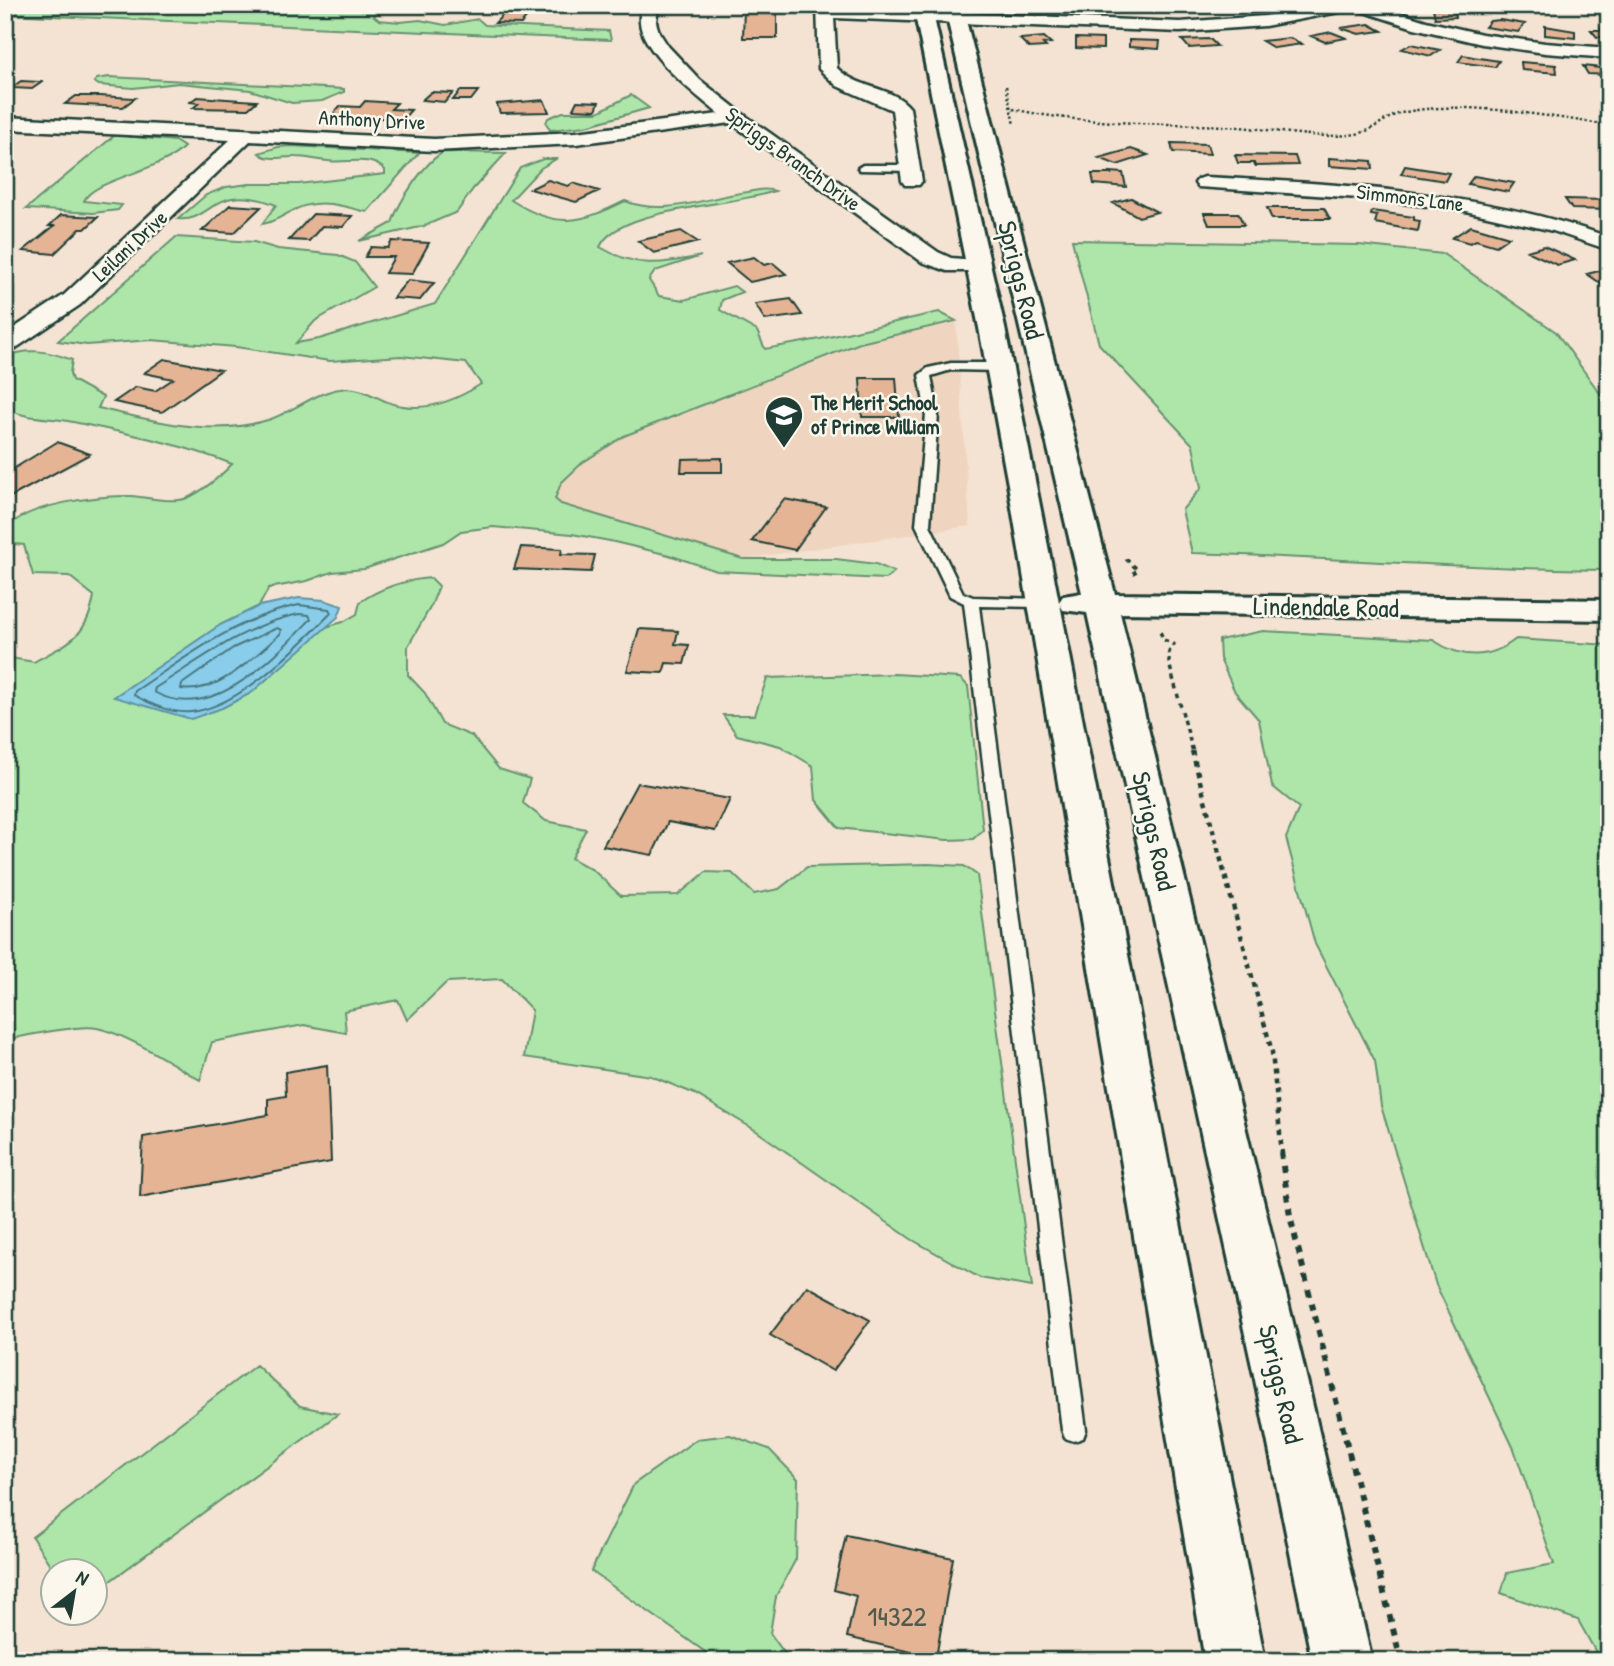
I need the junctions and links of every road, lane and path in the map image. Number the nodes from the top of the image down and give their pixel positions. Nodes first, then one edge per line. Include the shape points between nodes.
1 (650, 5) edge
2 (1352, 5) edge
3 (1359, 5) edge
4 (1102, 6) edge
5 (826, 9) edge
6 (939, 11) edge
7 (1102, 24) junction
8 (1609, 53) edge
9 (979, 106) junction
10 (735, 117) junction
11 (5, 123) edge
12 (1609, 125) edge
13 (245, 136) junction
14 (863, 168) dead end
15 (912, 175) joint
16 (1205, 183) dead end
17 (1609, 244) edge
18 (978, 266) junction
19 (5, 345) edge
20 (999, 367) junction
21 (971, 601) junction
22 (1043, 603) junction
23 (1101, 604) junction
24 (1609, 610) edge
25 (1164, 640) dead end
26 (1074, 1430) dead end
27 (1235, 1661) edge
28 (1342, 1661) edge
29 (1401, 1661) edge

1 - 10 street, Spriggs Branch Drive via 648,22 661,49
2 - 7 street via 1246,24
3 - 8 street via 1457,36
4 - 7 street
5 - 6 street
5 - 15 street via 828,69 842,81 901,108
6 - 7 street
6 - 9 main road, Spriggs Road
6 - 18 main road, Spriggs Road
9 - 12 path via 1052,117 1320,134 1355,134 1399,114 1435,110 1496,110
9 - 23 main road, Spriggs Road
10 - 13 street, Anthony Drive via 481,145
10 - 18 street, Spriggs Branch Drive via 937,261
11 - 13 street, Anthony Drive
13 - 19 street, Leilani Drive via 72,300
14 - 15 lane
16 - 17 street, Simmons Lane via 1440,200 1517,214
18 - 20 main road, Spriggs Road
20 - 21 lane via 943,368 925,375 932,414 923,525 957,596
20 - 22 main road, Spriggs Road
21 - 22 lane
21 - 26 lane
22 - 23 main road, Lindendale Road
22 - 27 main road, Spriggs Road
23 - 24 main road, Lindendale Road
23 - 28 main road, Spriggs Road
25 - 29 path via 1174,644 1169,663 1272,1052 1283,1183

